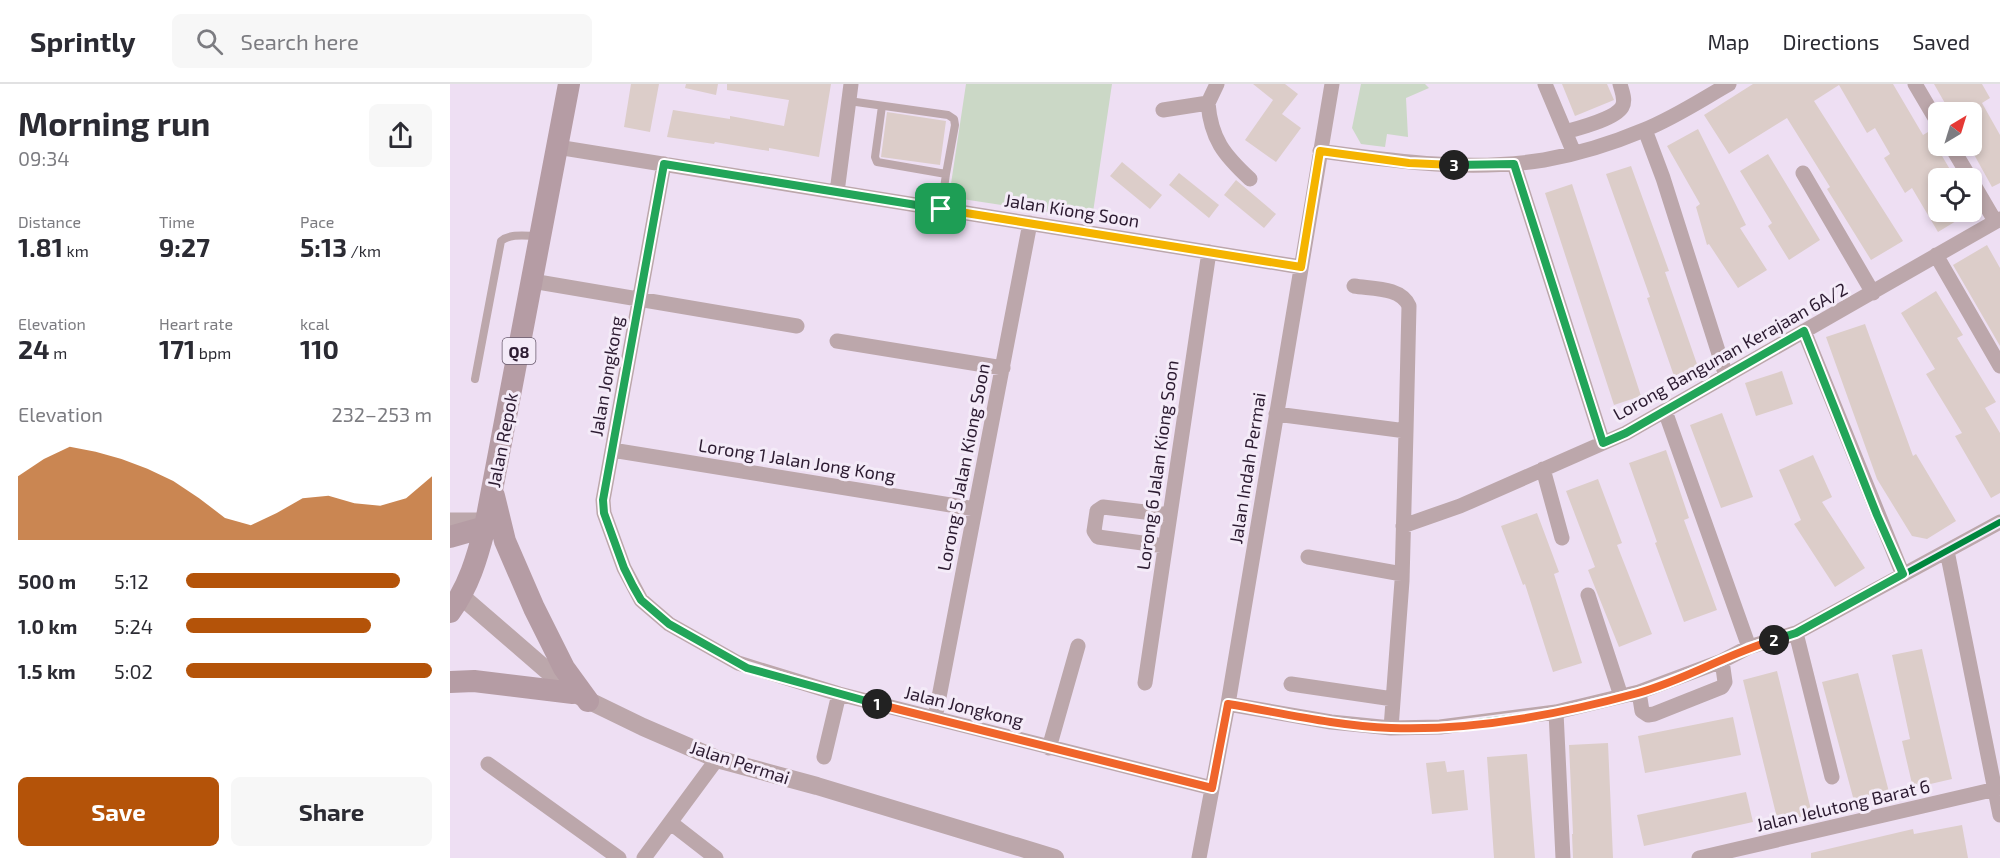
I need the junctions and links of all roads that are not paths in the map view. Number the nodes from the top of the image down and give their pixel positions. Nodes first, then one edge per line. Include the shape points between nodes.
1 (569, 84) edge
2 (851, 84) edge
3 (1217, 84) edge
4 (1332, 84) edge
5 (1545, 84) edge
6 (1620, 84) edge
7 (1729, 84) edge
8 (1915, 84) edge
9 (849, 101) junction
10 (1208, 103) junction
11 (882, 106) junction
12 (1928, 106) edge
13 (1163, 110) dead end
14 (1645, 130) junction
15 (1565, 132) junction
16 (557, 147) junction
17 (1320, 151) junction
18 (1574, 153) junction
19 (664, 164) junction
20 (1514, 164) junction
21 (1803, 173) dead end
22 (946, 174) junction
23 (1250, 179) dead end
24 (837, 192) junction
25 (1982, 196) edge
26 (941, 209) junction
27 (1998, 220) edge
28 (1030, 223) junction
29 (540, 236) junction
30 (1209, 252) junction
31 (1936, 255) junction
32 (1301, 267) junction
33 (532, 281) junction
34 (1354, 286) dead end
35 (1873, 293) junction
36 (639, 299) junction
37 (797, 326) dead end
38 (1804, 331) junction
39 (837, 341) dead end
40 (2000, 366) edge
41 (1002, 368) junction
42 (1726, 376) junction
43 (475, 380) dead end
44 (1665, 411) junction
45 (1276, 414) junction
46 (1406, 430) junction
47 (1603, 443) junction
48 (612, 450) junction
49 (1543, 469) junction
50 (493, 489) junction
51 (975, 510) junction
52 (1170, 515) junction
53 (450, 519) edge
54 (2000, 522) edge
55 (486, 524) junction
56 (1403, 526) junction
57 (450, 537) edge
58 (1562, 538) dead end
59 (1165, 546) junction
60 (1947, 551) junction
61 (1308, 557) dead end
62 (1402, 574) junction
63 (1903, 574) junction
64 (1588, 595) dead end
65 (454, 598) edge
66 (1796, 633) junction
67 (1078, 646) dead end
68 (1749, 647) junction
69 (1722, 661) junction
70 (450, 682) edge
71 (1145, 683) dead end
72 (1291, 684) dead end
73 (1639, 693) junction
74 (840, 694) junction
75 (1621, 696) junction
76 (581, 697) junction
77 (1393, 699) junction
78 (1228, 704) junction
79 (1556, 712) junction
80 (934, 718) junction
81 (1391, 728) junction
82 (1049, 748) junction
83 (824, 757) dead end
84 (717, 759) junction
85 (488, 764) dead end
86 (1832, 777) dead end
87 (1212, 788) junction
88 (1996, 789) junction
89 (2000, 815) edge
90 (671, 823) junction
91 (619, 858) edge
92 (644, 858) edge
93 (716, 858) edge
94 (1054, 858) edge
95 (1199, 858) edge
96 (1563, 858) edge
97 (1699, 858) edge

1 - 16 main road, Jalan Repok / Q8
2 - 9 street
3 - 10 street
4 - 17 street, Jalan Indah Permai
5 - 15 street
6 - 15 street via 1623,106 1616,114
7 - 14 street
8 - 12 street
9 - 11 lane
9 - 24 street
10 - 13 street
10 - 23 street via 1209,121 1218,145
11 - 22 lane via 877,162
11 - 22 lane via 952,117 955,125
14 - 18 street
14 - 42 street
15 - 18 street
16 - 19 street, Jalan Kiong Soon
16 - 29 main road, Jalan Repok / Q8
17 - 20 street via 1409,163
17 - 32 street, Jalan Indah Permai
18 - 20 street
19 - 24 street, Jalan Kiong Soon
19 - 36 street, Jalan Jongkong
20 - 47 street
21 - 35 street
22 - 26 lane
24 - 26 street, Jalan Kiong Soon
25 - 27 street
26 - 28 street, Jalan Kiong Soon
27 - 31 street, Lorong Bangunan Kerajaan 6A/2
28 - 30 street, Jalan Kiong Soon
28 - 41 street, Lorong 5 Jalan Kiong Soon
29 - 33 main road, Jalan Repok / Q8
29 - 43 lane via 512,236 501,241
30 - 32 street, Jalan Kiong Soon
30 - 52 street, Lorong 6 Jalan Kiong Soon
31 - 35 street, Lorong Bangunan Kerajaan 6A/2
31 - 40 street
32 - 45 street, Jalan Indah Permai
33 - 36 street, Jalan Jongkong
33 - 50 main road, Jalan Repok / Q8
34 - 46 street via 1388,291 1401,296 1409,306
35 - 38 street, Lorong Bangunan Kerajaan 6A/2
36 - 37 street
36 - 48 street, Jalan Jongkong
38 - 42 street, Lorong Bangunan Kerajaan 6A/2
38 - 63 street
39 - 41 street
41 - 51 street, Lorong 5 Jalan Kiong Soon
42 - 44 street, Lorong Bangunan Kerajaan 6A/2
44 - 47 street, Lorong Bangunan Kerajaan 6A/2
44 - 68 street
45 - 46 street
45 - 78 street, Jalan Indah Permai
46 - 56 street
47 - 49 street, Lorong Bangunan Kerajaan 6A/2
48 - 51 street, Lorong 1 Jalan Jong Kong
48 - 74 street, Jalan Jongkong via 604,513 624,568 641,600 669,624 738,663
49 - 56 street, Lorong Bangunan Kerajaan 6A/2
49 - 58 street
50 - 55 main road, Jalan Repok / Q8
50 - 76 main road via 505,542 534,608
51 - 80 street, Lorong 5 Jalan Kiong Soon
52 - 59 street, Lorong 6 Jalan Kiong Soon
52 - 59 street via 1103,507 1097,511 1094,531 1098,537
53 - 55 street
54 - 60 street
55 - 57 main road
55 - 65 main road, Jalan Repok / Q8 via 472,573
56 - 62 street
59 - 71 street, Lorong 6 Jalan Kiong Soon
60 - 63 street
60 - 88 street
61 - 62 street
62 - 77 street
63 - 66 street
64 - 75 street
65 - 76 street, Jalan Permai
66 - 68 street
66 - 86 street
67 - 82 street
68 - 69 street
69 - 73 street
69 - 73 street via 1722,687 1654,714 1642,711
70 - 76 main road via 474,681
72 - 77 street
73 - 75 street
74 - 80 street, Jalan Jongkong
74 - 83 street
75 - 79 street
76 - 84 street, Jalan Permai
77 - 81 street
78 - 81 street
78 - 87 street, Jalan Indah Permai
79 - 81 street via 1440,727
79 - 96 street
80 - 82 street, Jalan Jongkong
82 - 87 street, Jalan Jongkong
84 - 90 street
84 - 94 street, Jalan Permai
85 - 91 street
87 - 95 street, Jalan Indah Permai
88 - 89 street
88 - 97 street, Jalan Jelutong Barat 6
90 - 92 street
90 - 93 street

